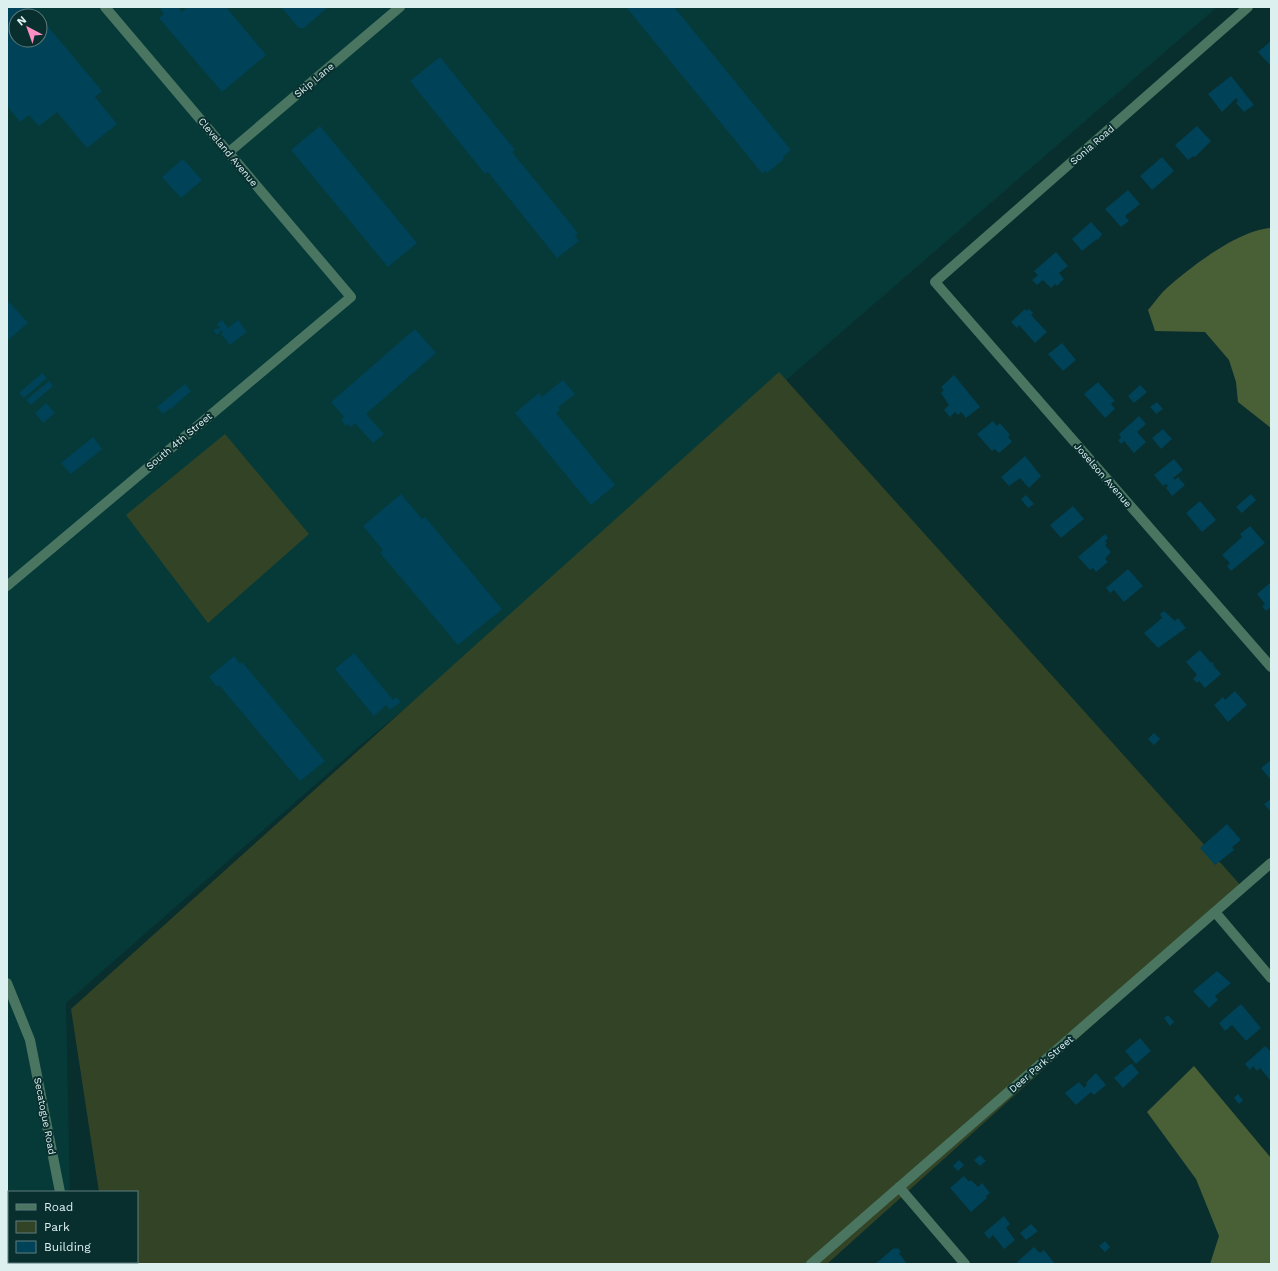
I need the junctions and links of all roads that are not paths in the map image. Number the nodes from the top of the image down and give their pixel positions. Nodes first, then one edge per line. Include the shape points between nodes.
1 (105, 7) edge
2 (400, 7) edge
3 (1248, 7) edge
4 (228, 153) junction
5 (935, 282) joint
6 (351, 297) joint
7 (7, 586) edge
8 (1271, 667) edge
9 (1271, 864) edge
10 (1215, 912) junction
11 (1271, 978) edge
12 (7, 983) edge
13 (899, 1187) junction
14 (60, 1191) edge
15 (811, 1264) edge
16 (965, 1264) edge

1 - 4 street, Cleveland Avenue
2 - 4 street, Skip Lane
3 - 5 street, Sonia Road
4 - 6 street, Cleveland Avenue
5 - 8 street, Joselson Avenue
6 - 7 street, South 4th Street
9 - 10 street, Deer Park Street
10 - 11 street
10 - 13 street, Deer Park Street
12 - 14 street, Secatogue Road via 30,1040
13 - 15 street, Deer Park Street
13 - 16 street

